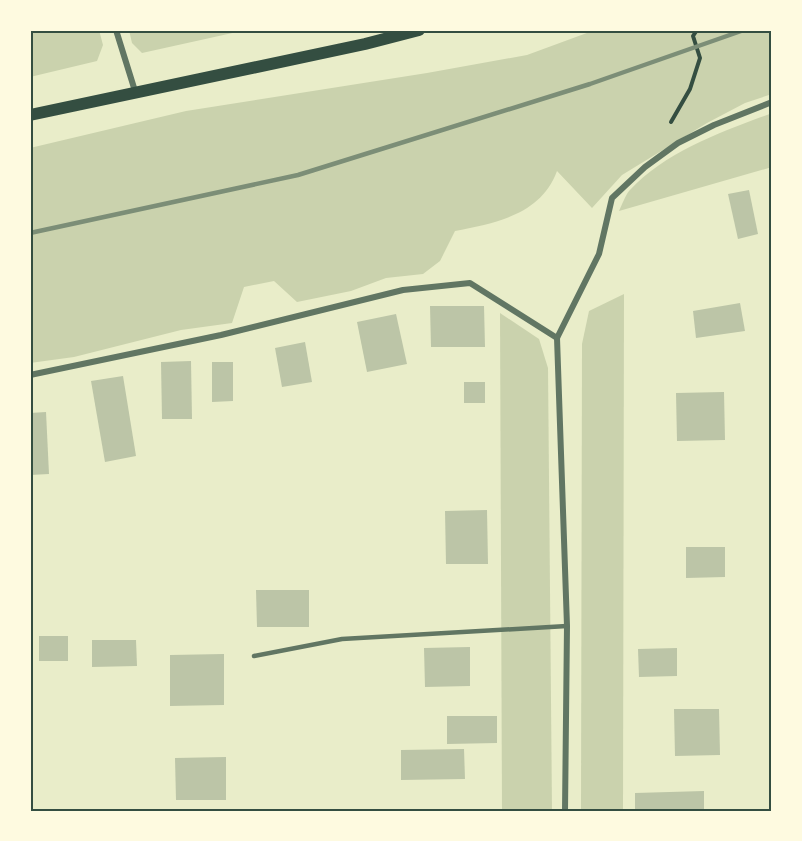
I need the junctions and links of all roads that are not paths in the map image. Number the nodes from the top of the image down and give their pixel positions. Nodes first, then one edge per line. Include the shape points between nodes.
1 (116, 30) edge
2 (419, 30) edge
3 (135, 91) junction
4 (772, 102) edge
5 (30, 115) edge
6 (557, 338) junction
7 (30, 375) edge
8 (567, 626) junction
9 (254, 656) dead end
10 (565, 811) edge

1 - 3 street
2 - 3 main road
3 - 5 main road
4 - 6 street via 678,143 612,198 599,254
6 - 7 street via 470,283 403,290 221,335
6 - 8 street
8 - 9 lane via 342,639
8 - 10 street

